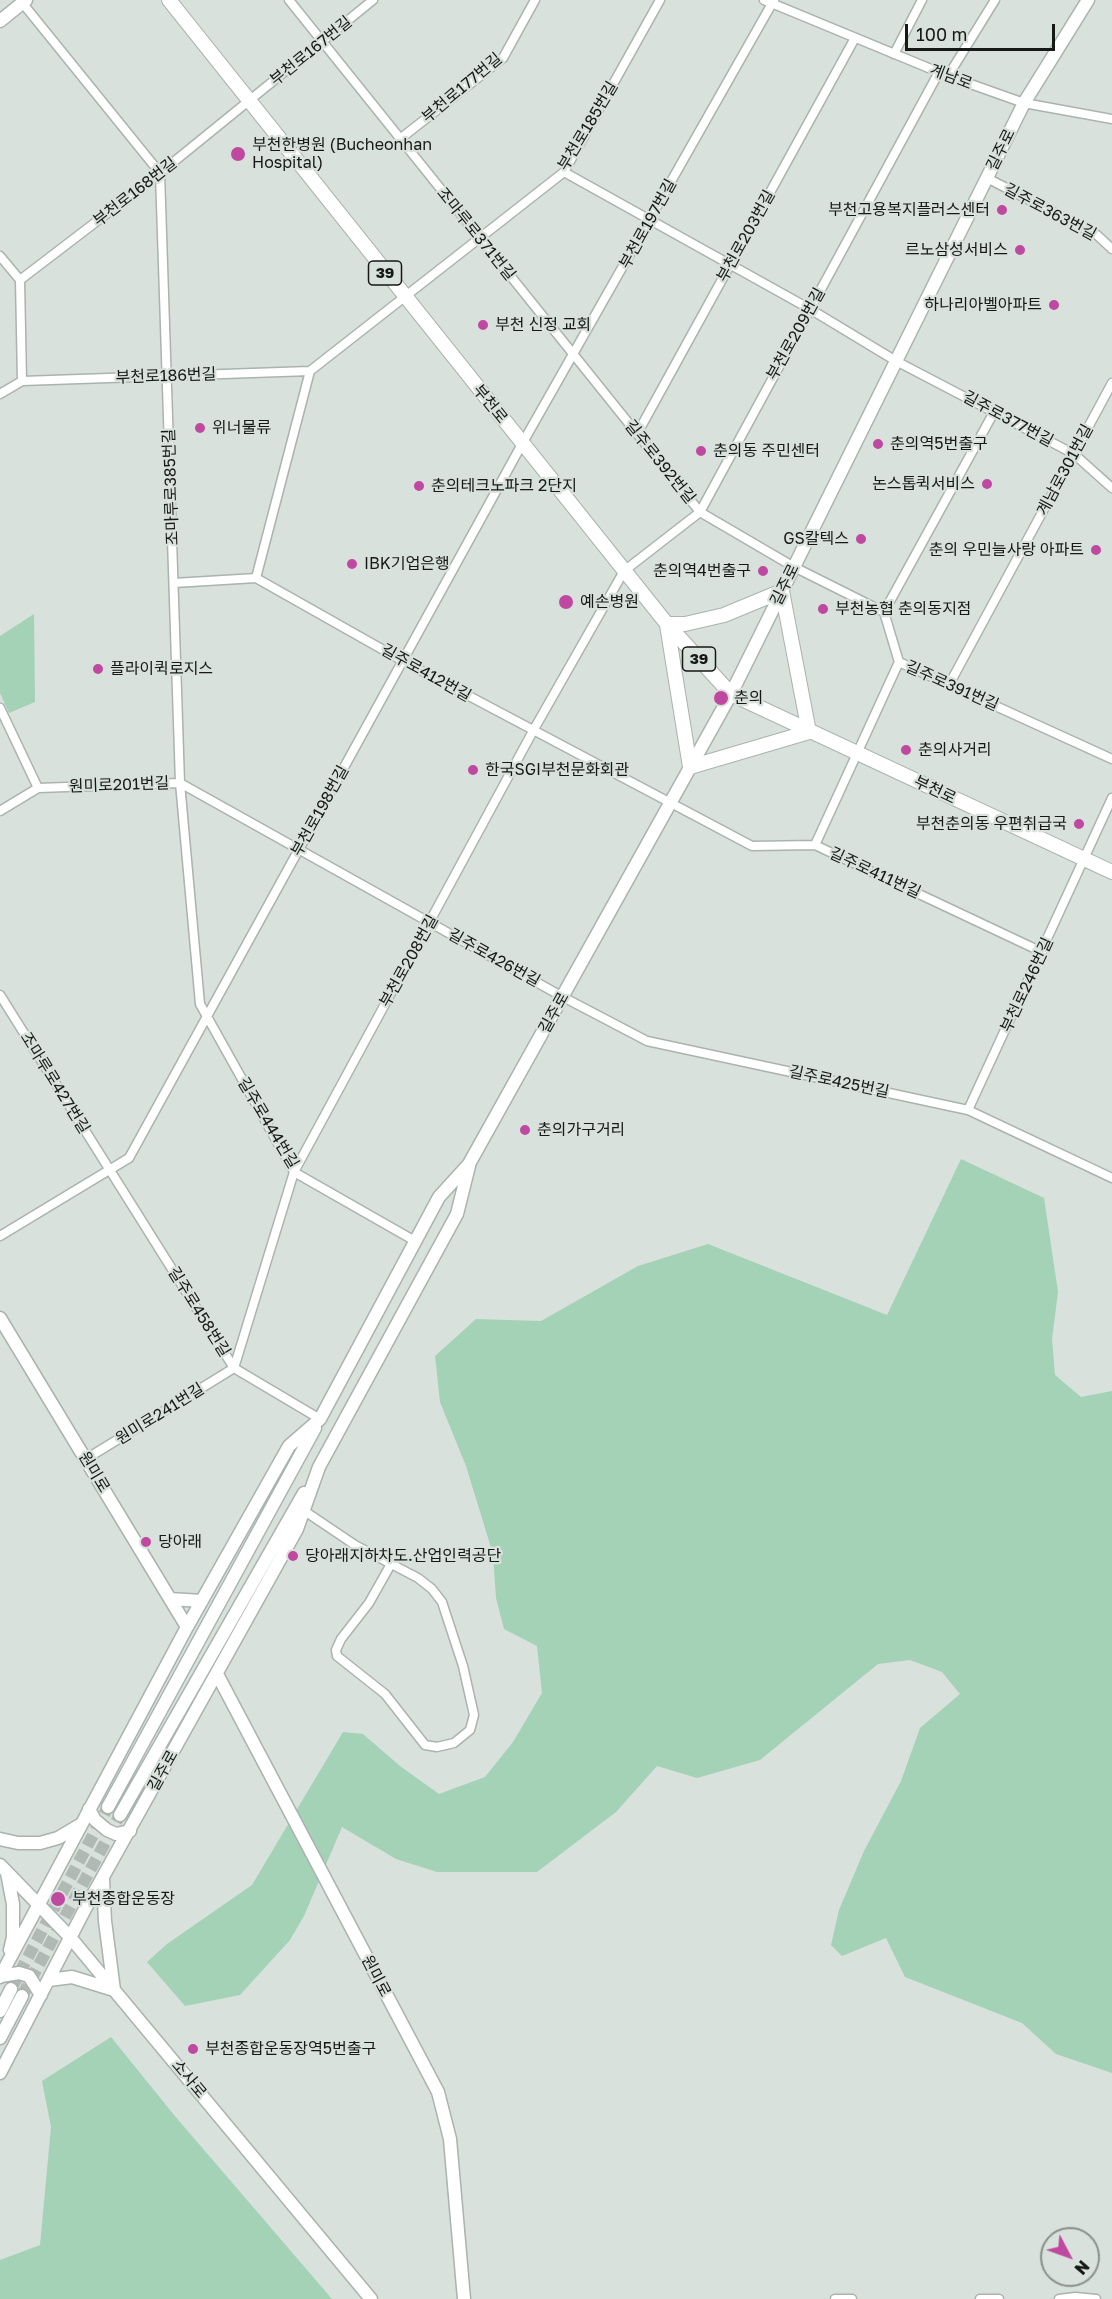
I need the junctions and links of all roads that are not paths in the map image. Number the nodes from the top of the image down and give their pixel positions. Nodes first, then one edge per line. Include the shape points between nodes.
1 (169, 0) edge
2 (289, 0) edge
3 (373, 0) edge
4 (535, 0) edge
5 (660, 0) edge
6 (922, 0) edge
7 (995, 0) edge
8 (1088, 0) edge
9 (23, 1) edge
10 (770, 1) edge
11 (0, 21) edge
12 (855, 38) junction
13 (321, 41) junction
14 (894, 54) junction
15 (939, 72) junction
16 (948, 76) junction
17 (248, 101) junction
18 (1024, 103) junction
19 (1112, 119) edge
20 (400, 139) junction
21 (564, 172) junction
22 (160, 173) junction
23 (987, 178) junction
24 (650, 221) junction
25 (479, 238) junction
26 (1112, 249) edge
27 (0, 256) edge
28 (730, 266) junction
29 (20, 280) junction
30 (404, 297) junction
31 (810, 309) junction
32 (573, 355) junction
33 (896, 362) junction
34 (310, 371) junction
35 (167, 376) junction
36 (22, 381) junction
37 (1112, 383) edge
38 (0, 394) edge
39 (994, 412) junction
40 (638, 435) junction
41 (522, 444) junction
42 (1074, 454) junction
43 (1112, 488) edge
44 (700, 512) junction
45 (794, 567) junction
46 (624, 571) junction
47 (256, 578) junction
48 (174, 583) junction
49 (782, 591) junction
50 (884, 612) junction
51 (667, 624) junction
52 (403, 661) junction
53 (898, 662) junction
54 (950, 683) junction
55 (731, 694) junction
56 (0, 708) edge
57 (533, 731) junction
58 (809, 732) junction
59 (856, 753) junction
60 (1112, 759) edge
61 (690, 767) junction
62 (180, 783) junction
63 (38, 788) junction
64 (1112, 798) edge
65 (670, 803) junction
66 (0, 811) edge
67 (815, 845) junction
68 (299, 850) junction
69 (1085, 860) junction
70 (1112, 872) edge
71 (430, 922) junction
72 (1042, 952) junction
73 (0, 995) edge
74 (563, 997) junction
75 (206, 1017) junction
76 (968, 1110) junction
77 (469, 1164) junction
78 (111, 1171) junction
79 (294, 1172) junction
80 (1112, 1178) edge
81 (0, 1236) edge
82 (416, 1241) junction
83 (404, 1263) junction
84 (423, 1275) junction
85 (0, 1318) edge
86 (234, 1368) junction
87 (320, 1419) junction
88 (86, 1459) junction
89 (319, 1467) junction
90 (303, 1510) junction
91 (391, 1564) junction
92 (170, 1599) junction
93 (202, 1601) junction
94 (187, 1627) junction
95 (217, 1674) junction
96 (108, 1808) tunnel mouth
97 (89, 1809) junction
98 (120, 1815) tunnel mouth
99 (81, 1824) junction
100 (130, 1831) junction
101 (0, 1839) edge
102 (3, 1868) edge
103 (103, 1878) junction
104 (40, 1904) junction
105 (70, 1937) junction
106 (7, 1963) junction
107 (0, 1976) edge
108 (49, 1980) junction
109 (114, 1990) junction
110 (41, 1995) junction
111 (0, 2011) edge
112 (0, 2038) edge
113 (0, 2073) edge
114 (371, 2299) edge
115 (465, 2299) edge
116 (835, 2299) edge
117 (852, 2299) edge
118 (980, 2299) edge
119 (999, 2299) edge
120 (1059, 2299) edge
121 (1096, 2299) edge

1 - 17 main road, 부천로 / 39
2 - 13 street, 조마루로371번길
3 - 13 street, 부천로167번길
4 - 20 street, 부천로177번길 via 503,58
5 - 21 street, 부천로185번길
6 - 14 street
7 - 16 street
8 - 18 street, 길주로
9 - 11 street
9 - 22 street
10 - 12 street, 계남로
10 - 24 street, 부천로197번길
12 - 14 street, 계남로
12 - 28 street, 부천로203번길
13 - 17 street, 부천로167번길
13 - 20 street, 조마루로371번길
14 - 15 street, 계남로
15 - 16 street, 계남로
15 - 31 street, 부천로209번길
16 - 18 street, 계남로
17 - 22 street, 부천로168번길
17 - 30 main road, 부천로 / 39
18 - 19 street, 계남로
18 - 23 street, 길주로
20 - 25 street, 조마루로371번길
21 - 24 street, 길주로377번길
21 - 25 street, 부천로185번길
22 - 29 street, 부천로168번길
22 - 35 street, 조마루로385번길
23 - 26 street, 길주로363번길 via 1097,235
23 - 33 street, 길주로
24 - 28 street, 길주로377번길
24 - 32 street, 부천로197번길
25 - 30 street, 부천로185번길
25 - 32 street, 조마루로371번길
27 - 29 street
28 - 31 street, 길주로377번길
28 - 40 street, 부천로203번길
29 - 36 street
30 - 34 street
30 - 41 main road, 부천로 / 39
31 - 33 street, 길주로377번길
31 - 44 street, 부천로209번길
32 - 40 street, 길주로392번길
32 - 41 street, 부천로197번길
33 - 39 street, 길주로377번길
33 - 45 street, 길주로
34 - 35 street, 부천로186번길
34 - 47 street
35 - 36 street, 부천로186번길
35 - 48 street, 조마루로385번길
36 - 38 street
37 - 42 street, 계남로301번길
39 - 42 street, 길주로377번길
39 - 50 street
40 - 44 street, 길주로392번길
41 - 46 main road, 부천로 / 39
41 - 52 street, 부천로198번길
42 - 43 street, 길주로377번길
42 - 54 street, 계남로301번길
44 - 45 street, 길주로392번길
44 - 46 street, 부천로209번길
45 - 49 street, 길주로
45 - 50 street
46 - 51 main road, 부천로 / 39
46 - 57 street, 부천로208번길
47 - 48 street
47 - 52 street, 길주로412번길
48 - 62 street, 조마루로385번길
49 - 51 main road via 724,615
49 - 55 street, 길주로
49 - 58 main road
50 - 53 street, 길주로391번길
51 - 55 main road, 부천로 / 39
51 - 61 main road
52 - 57 street, 길주로412번길
52 - 68 street, 부천로198번길
53 - 54 street, 길주로391번길
53 - 59 street
54 - 60 street, 길주로391번길
55 - 58 main road, 부천로 / 39
55 - 61 street, 길주로
56 - 63 street
57 - 65 street, 길주로412번길
57 - 71 street, 부천로208번길
58 - 59 main road, 부천로 / 39
58 - 61 main road
59 - 67 street
59 - 69 main road, 부천로 / 39
61 - 65 street, 길주로
62 - 63 street, 원미로201번길
62 - 68 street, 원미로201번길
62 - 75 street, 조마루로385번길 via 200,1004
63 - 66 street, 원미로201번길
64 - 69 street, 부천로246번길
65 - 67 street, 길주로411번길 via 752,846
65 - 74 street, 길주로
67 - 72 street, 길주로411번길
68 - 71 street, 길주로426번길
68 - 75 street, 부천로198번길
69 - 70 main road, 부천로 / 39
69 - 72 street, 부천로246번길
71 - 74 street, 길주로426번길
71 - 79 street, 부천로208번길
72 - 76 street, 부천로246번길
73 - 78 street, 조마루로427번길
74 - 76 street, 길주로425번길 via 647,1041
74 - 77 street, 길주로
75 - 78 street, 부천로198번길 via 129,1158
75 - 79 street, 길주로444번길
76 - 80 street, 길주로425번길
77 - 82 street, 길주로 via 439,1197
77 - 84 street, 길주로 via 457,1214
78 - 81 street, 부천로198번길
78 - 86 street, 길주로458번길
79 - 82 street, 길주로444번길
79 - 86 street, 부천로208번길
82 - 83 street, 길주로
83 - 84 street via 421,1256 425,1262
83 - 87 street, 길주로
84 - 89 street, 길주로
85 - 88 street, 원미로
86 - 87 street, 길주로458번길
86 - 88 street, 원미로241번길
87 - 93 street, 길주로 via 289,1446
87 - 96 street, 길주로
88 - 92 street, 원미로
89 - 90 street, 길주로
89 - 98 street, 길주로
90 - 91 street
90 - 95 street, 길주로 via 297,1529
91 - 91 street via 432,1589 450,1623 474,1715 470,1730 454,1743 437,1748 425,1745 385,1694 342,1662 336,1653 341,1639 369,1603
92 - 93 street
92 - 94 street, 원미로
93 - 94 street, 길주로
94 - 97 street, 길주로
95 - 100 street, 길주로
95 - 115 street, 원미로 via 438,2092 450,2139
97 - 99 street, 길주로
97 - 100 street via 107,1830 116,1834
99 - 101 street via 40,1844
99 - 104 street, 길주로
100 - 103 street, 길주로
102 - 104 street, 소사로
102 - 106 street via 13,1904 13,1937
103 - 105 street, 길주로
103 - 109 street
104 - 105 street, 소사로
104 - 106 street, 길주로
105 - 108 street, 길주로
105 - 109 street, 소사로
106 - 107 street, 길주로
107 - 110 street via 29,1976
108 - 109 street via 72,1977
108 - 110 street, 길주로
109 - 114 street, 소사로
110 - 113 street, 길주로
111 - 112 street via 16,1993
116 - 117 street
118 - 119 street
120 - 121 street

